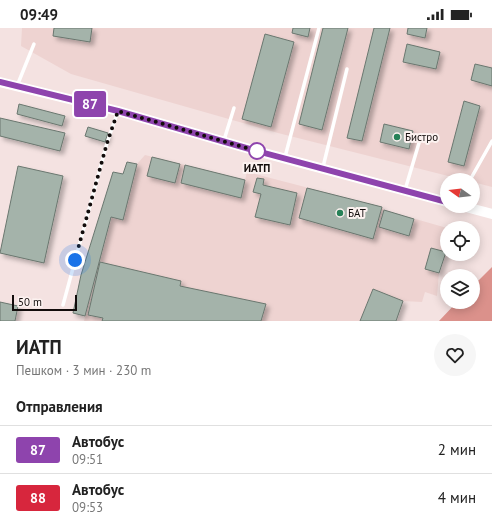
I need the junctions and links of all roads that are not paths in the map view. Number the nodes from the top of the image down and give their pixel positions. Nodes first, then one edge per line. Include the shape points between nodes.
1 (319, 28) edge
2 (34, 44) dead end
3 (347, 69) dead end
4 (0, 82) edge
5 (17, 86) junction
6 (234, 108) dead end
7 (118, 111) junction
8 (492, 140) edge
9 (224, 142) junction
10 (418, 143) dead end
11 (285, 158) junction
12 (322, 168) junction
13 (474, 173) edge
14 (405, 191) junction
15 (440, 200) edge
16 (480, 211) edge
17 (492, 214) edge
18 (63, 305) dead end

1 - 11 lane
2 - 5 lane
3 - 12 lane
4 - 5 street
5 - 7 street
6 - 9 lane
7 - 9 street
7 - 18 lane
8 - 13 lane
9 - 11 street
10 - 14 lane
11 - 12 street
12 - 14 street
14 - 15 street
16 - 17 street

